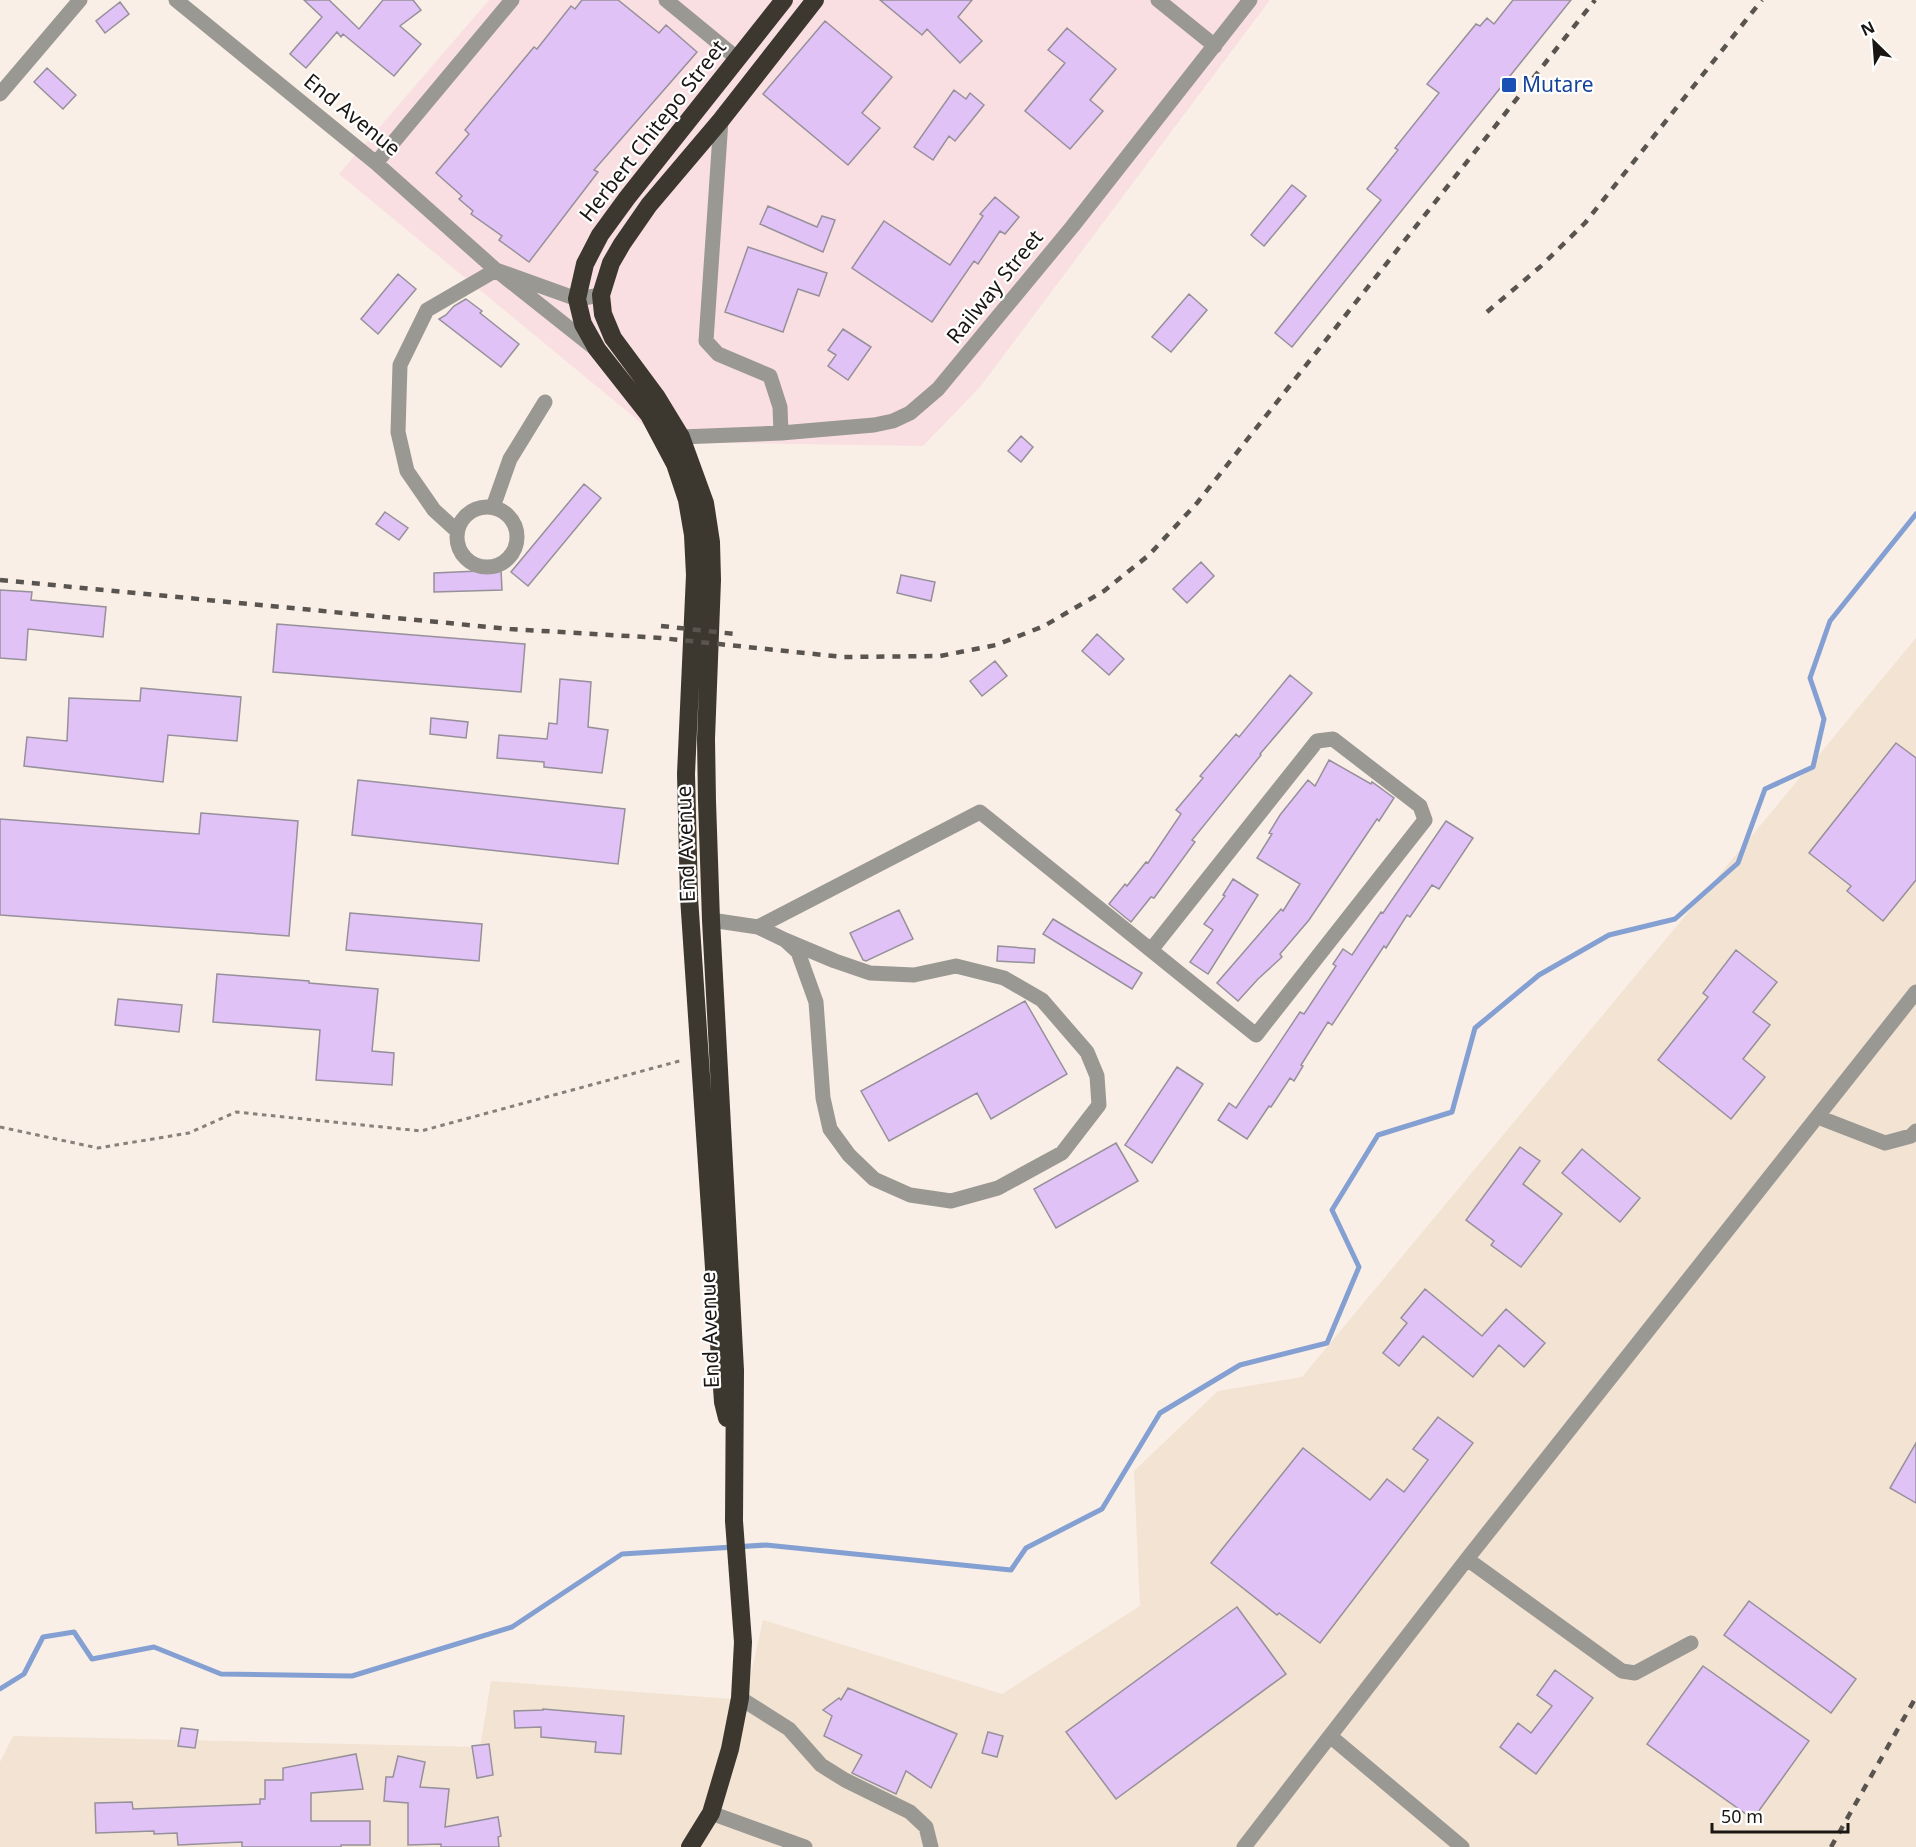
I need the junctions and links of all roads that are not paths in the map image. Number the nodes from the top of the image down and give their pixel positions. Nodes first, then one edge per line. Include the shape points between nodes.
1 (80, 0) edge
2 (176, 0) edge
3 (512, 0) edge
4 (666, 0) edge
5 (783, 0) edge
6 (815, 0) edge
7 (1158, 0) edge
8 (1250, 0) edge
9 (1215, 46) junction
10 (738, 59) junction
11 (0, 94) edge
12 (721, 120) junction
13 (376, 163) junction
14 (496, 270) junction
15 (601, 295) junction
16 (577, 299) junction
17 (597, 349) junction
18 (545, 402) dead end
19 (781, 433) junction
20 (681, 437) junction
21 (493, 507) junction
22 (457, 531) junction
23 (711, 920) junction
24 (758, 927) junction
25 (785, 940) junction
26 (1150, 950) junction
27 (1916, 992) edge
28 (1818, 1117) junction
29 (1916, 1131) edge
30 (733, 1444) junction
31 (1467, 1559) junction
32 (1691, 1643) dead end
33 (740, 1698) junction
34 (1330, 1736) junction
35 (711, 1813) junction
36 (690, 1847) edge
37 (805, 1847) edge
38 (931, 1847) edge
39 (1244, 1847) edge
40 (1462, 1847) edge

1 - 11 street
2 - 13 street, End Avenue
3 - 13 street
4 - 10 street
5 - 10 highway, Herbert Chitepo Street
6 - 12 highway, Herbert Chitepo Street
7 - 9 street
8 - 9 street, Railway Street
9 - 19 street, Railway Street via 938,389 893,422
10 - 16 highway, Herbert Chitepo Street via 600,235 585,264
12 - 15 highway, Herbert Chitepo Street via 649,205 622,244
12 - 19 street via 706,341 718,354 770,376 780,407
13 - 14 street, End Avenue
14 - 16 street, End Avenue
14 - 17 street, End Avenue
14 - 22 street via 427,310 400,365 398,432 407,471 434,510
15 - 16 street, End Avenue
15 - 20 highway, End Avenue via 603,314 613,338
16 - 17 highway, End Avenue via 583,324
17 - 30 highway, End Avenue via 649,415 675,464 693,535 695,575 686,774 689,897 723,1402
18 - 21 street via 510,459
19 - 20 street, Railway Street
20 - 23 highway, End Avenue via 705,503 711,542 706,739
21 - 22 street via 474,509 460,522
21 - 22 street via 502,510 516,526 516,546 504,562 495,566 475,565 460,551
23 - 24 street
23 - 30 highway, End Avenue via 735,1370
24 - 25 street
24 - 26 street via 980,812
25 - 25 street via 798,952 816,1002 823,1098 831,1129 849,1155 874,1179 910,1195 951,1201 998,1188 1062,1153 1099,1105 1097,1076 1087,1052 1042,1000 1004,978 956,966 914,975 870,973
26 - 26 street via 1256,1035 1425,820 1420,806 1333,739 1317,741
27 - 28 street
28 - 29 street via 1885,1143
28 - 31 street
30 - 33 highway, End Avenue via 742,1642
31 - 32 street via 1622,1671 1635,1673
31 - 34 street
33 - 35 highway, End Avenue
33 - 38 street via 789,1729 821,1765 910,1812 926,1827
34 - 39 street
34 - 40 street
35 - 36 highway, End Avenue
35 - 37 street

